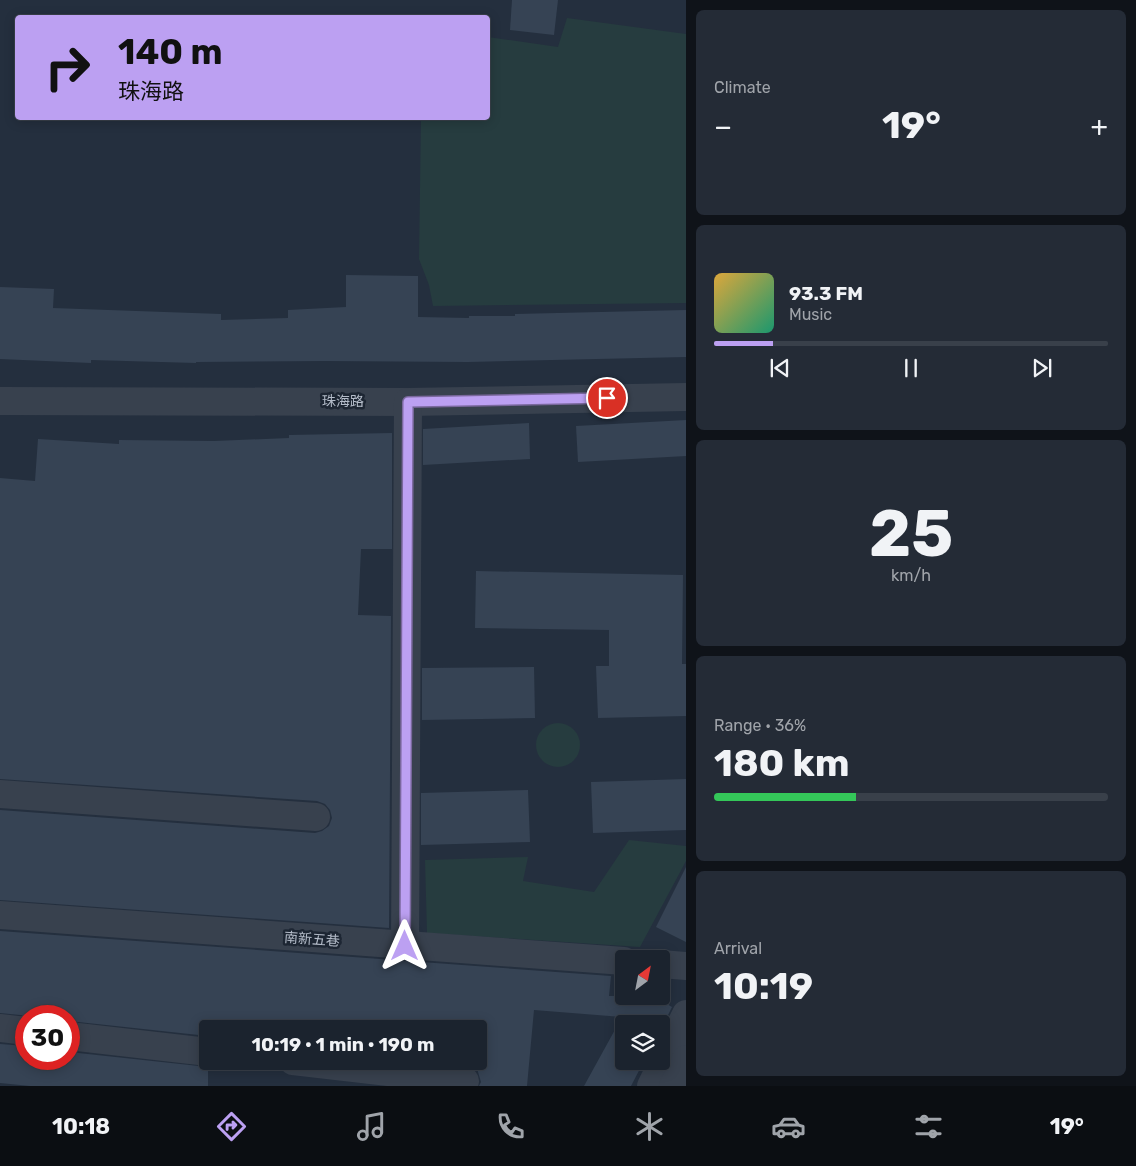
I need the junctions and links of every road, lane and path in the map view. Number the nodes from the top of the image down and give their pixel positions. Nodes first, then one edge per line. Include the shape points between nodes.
1 (686, 389) edge
2 (0, 394) edge
3 (686, 397) edge
4 (0, 401) edge
5 (408, 402) junction
6 (0, 794) edge
7 (316, 817) dead end
8 (0, 915) edge
9 (405, 946) junction
10 (615, 960) edge
11 (670, 965) edge
12 (686, 966) edge
13 (686, 1014) edge
14 (0, 1028) edge
15 (15, 1030) edge
16 (80, 1037) edge
17 (199, 1051) edge
18 (686, 1059) edge
19 (370, 1070) edge
20 (465, 1081) dead end
21 (659, 1085) edge

1 - 2 street, 珠海路
3 - 5 street, 珠海路
4 - 5 street, 珠海路
5 - 9 street
6 - 7 street
8 - 9 street, 南新五巷
9 - 10 street, 南新五巷
11 - 12 street
13 - 21 street
14 - 15 street
16 - 17 street
18 - 21 street
19 - 20 street

